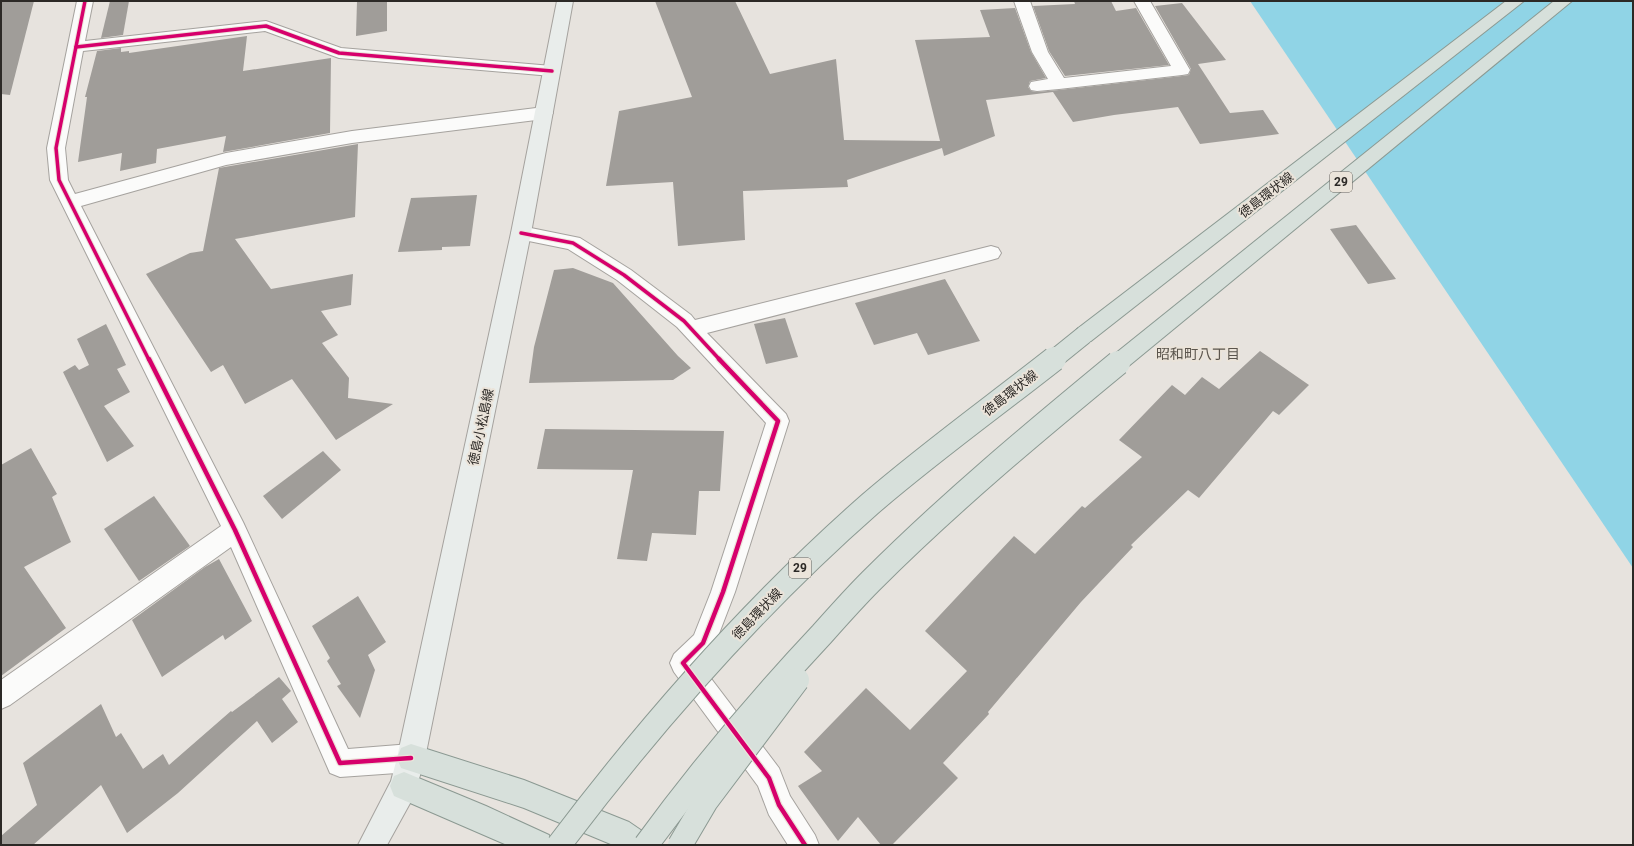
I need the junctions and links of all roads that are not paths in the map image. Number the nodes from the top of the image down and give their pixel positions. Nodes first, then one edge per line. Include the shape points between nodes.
1 (85, 1) edge
2 (565, 1) edge
3 (1022, 1) edge
4 (1142, 1) edge
5 (1516, 1) edge
6 (1564, 1) edge
7 (76, 47) junction
8 (552, 71) junction
9 (1059, 84) junction
10 (1037, 86) dead end
11 (544, 113) junction
12 (71, 202) junction
13 (521, 233) junction
14 (991, 253) dead end
15 (690, 329) junction
16 (235, 530) junction
17 (870, 582) junction
18 (1, 696) edge
19 (411, 758) junction
20 (404, 786) junction
21 (372, 845) edge
22 (539, 845) edge
23 (559, 845) edge
24 (638, 845) edge
25 (646, 845) edge
26 (680, 845) edge
27 (805, 845) edge

1 - 7 street
2 - 8 main road, 徳島小松島線
3 - 9 street via 1040,52
4 - 9 street via 1182,70
5 - 23 main road, 徳島環状線 / 29, bridge via 931,455 860,513 799,570 679,697
6 - 17 main road, 29, bridge via 1040,427
7 - 8 street via 266,26 339,53
7 - 12 street via 56,148 59,180
8 - 11 main road, 徳島小松島線
9 - 10 street
11 - 12 street via 352,137 226,159
11 - 13 main road, 徳島小松島線
12 - 16 street
13 - 15 street via 573,243 624,275 684,321
13 - 19 main road, 徳島小松島線
14 - 15 street
15 - 27 street via 778,421 723,592 703,643 683,663 769,778 779,805
16 - 18 street
16 - 19 street via 340,763
17 - 25 main road, 29, bridge via 722,745
17 - 26 main road, bridge via 706,801
19 - 20 main road, 徳島小松島線
19 - 24 main road via 524,794 619,832
20 - 21 main road, 徳島小松島線
20 - 22 main road

